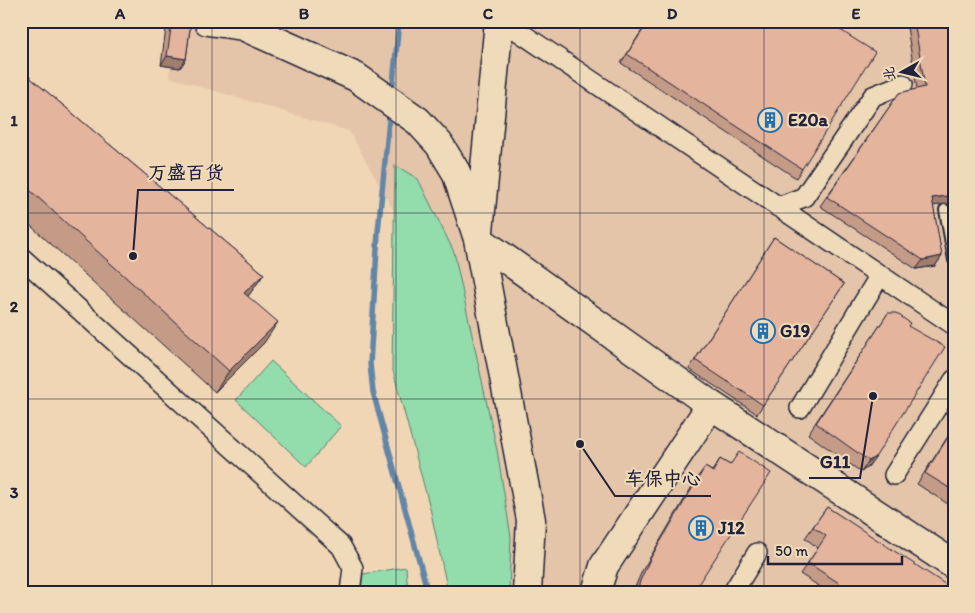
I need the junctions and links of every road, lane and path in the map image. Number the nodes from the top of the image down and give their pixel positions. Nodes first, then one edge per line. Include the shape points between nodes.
1 (208, 21) edge
2 (501, 21) edge
3 (253, 23) edge
4 (903, 84) dead end
5 (778, 207) junction
6 (945, 210) edge
7 (478, 240) junction
8 (21, 257) edge
9 (954, 260) edge
10 (880, 275) junction
11 (954, 325) edge
12 (954, 380) edge
13 (711, 406) junction
14 (800, 408) dead end
15 (894, 476) dead end
16 (757, 553) dead end
17 (954, 565) edge
18 (350, 592) edge
19 (527, 592) edge
20 (596, 592) edge
21 (733, 592) edge

1 - 3 street
2 - 5 street
2 - 7 street
3 - 7 street via 356,77 418,121 439,144 456,172
4 - 5 street via 873,96 804,197
5 - 10 street
6 - 9 lane
7 - 13 street
7 - 19 street via 531,520
8 - 18 street via 341,546 353,568
10 - 11 street
10 - 14 street
12 - 15 street
13 - 17 street
13 - 20 street via 604,566
16 - 21 street

